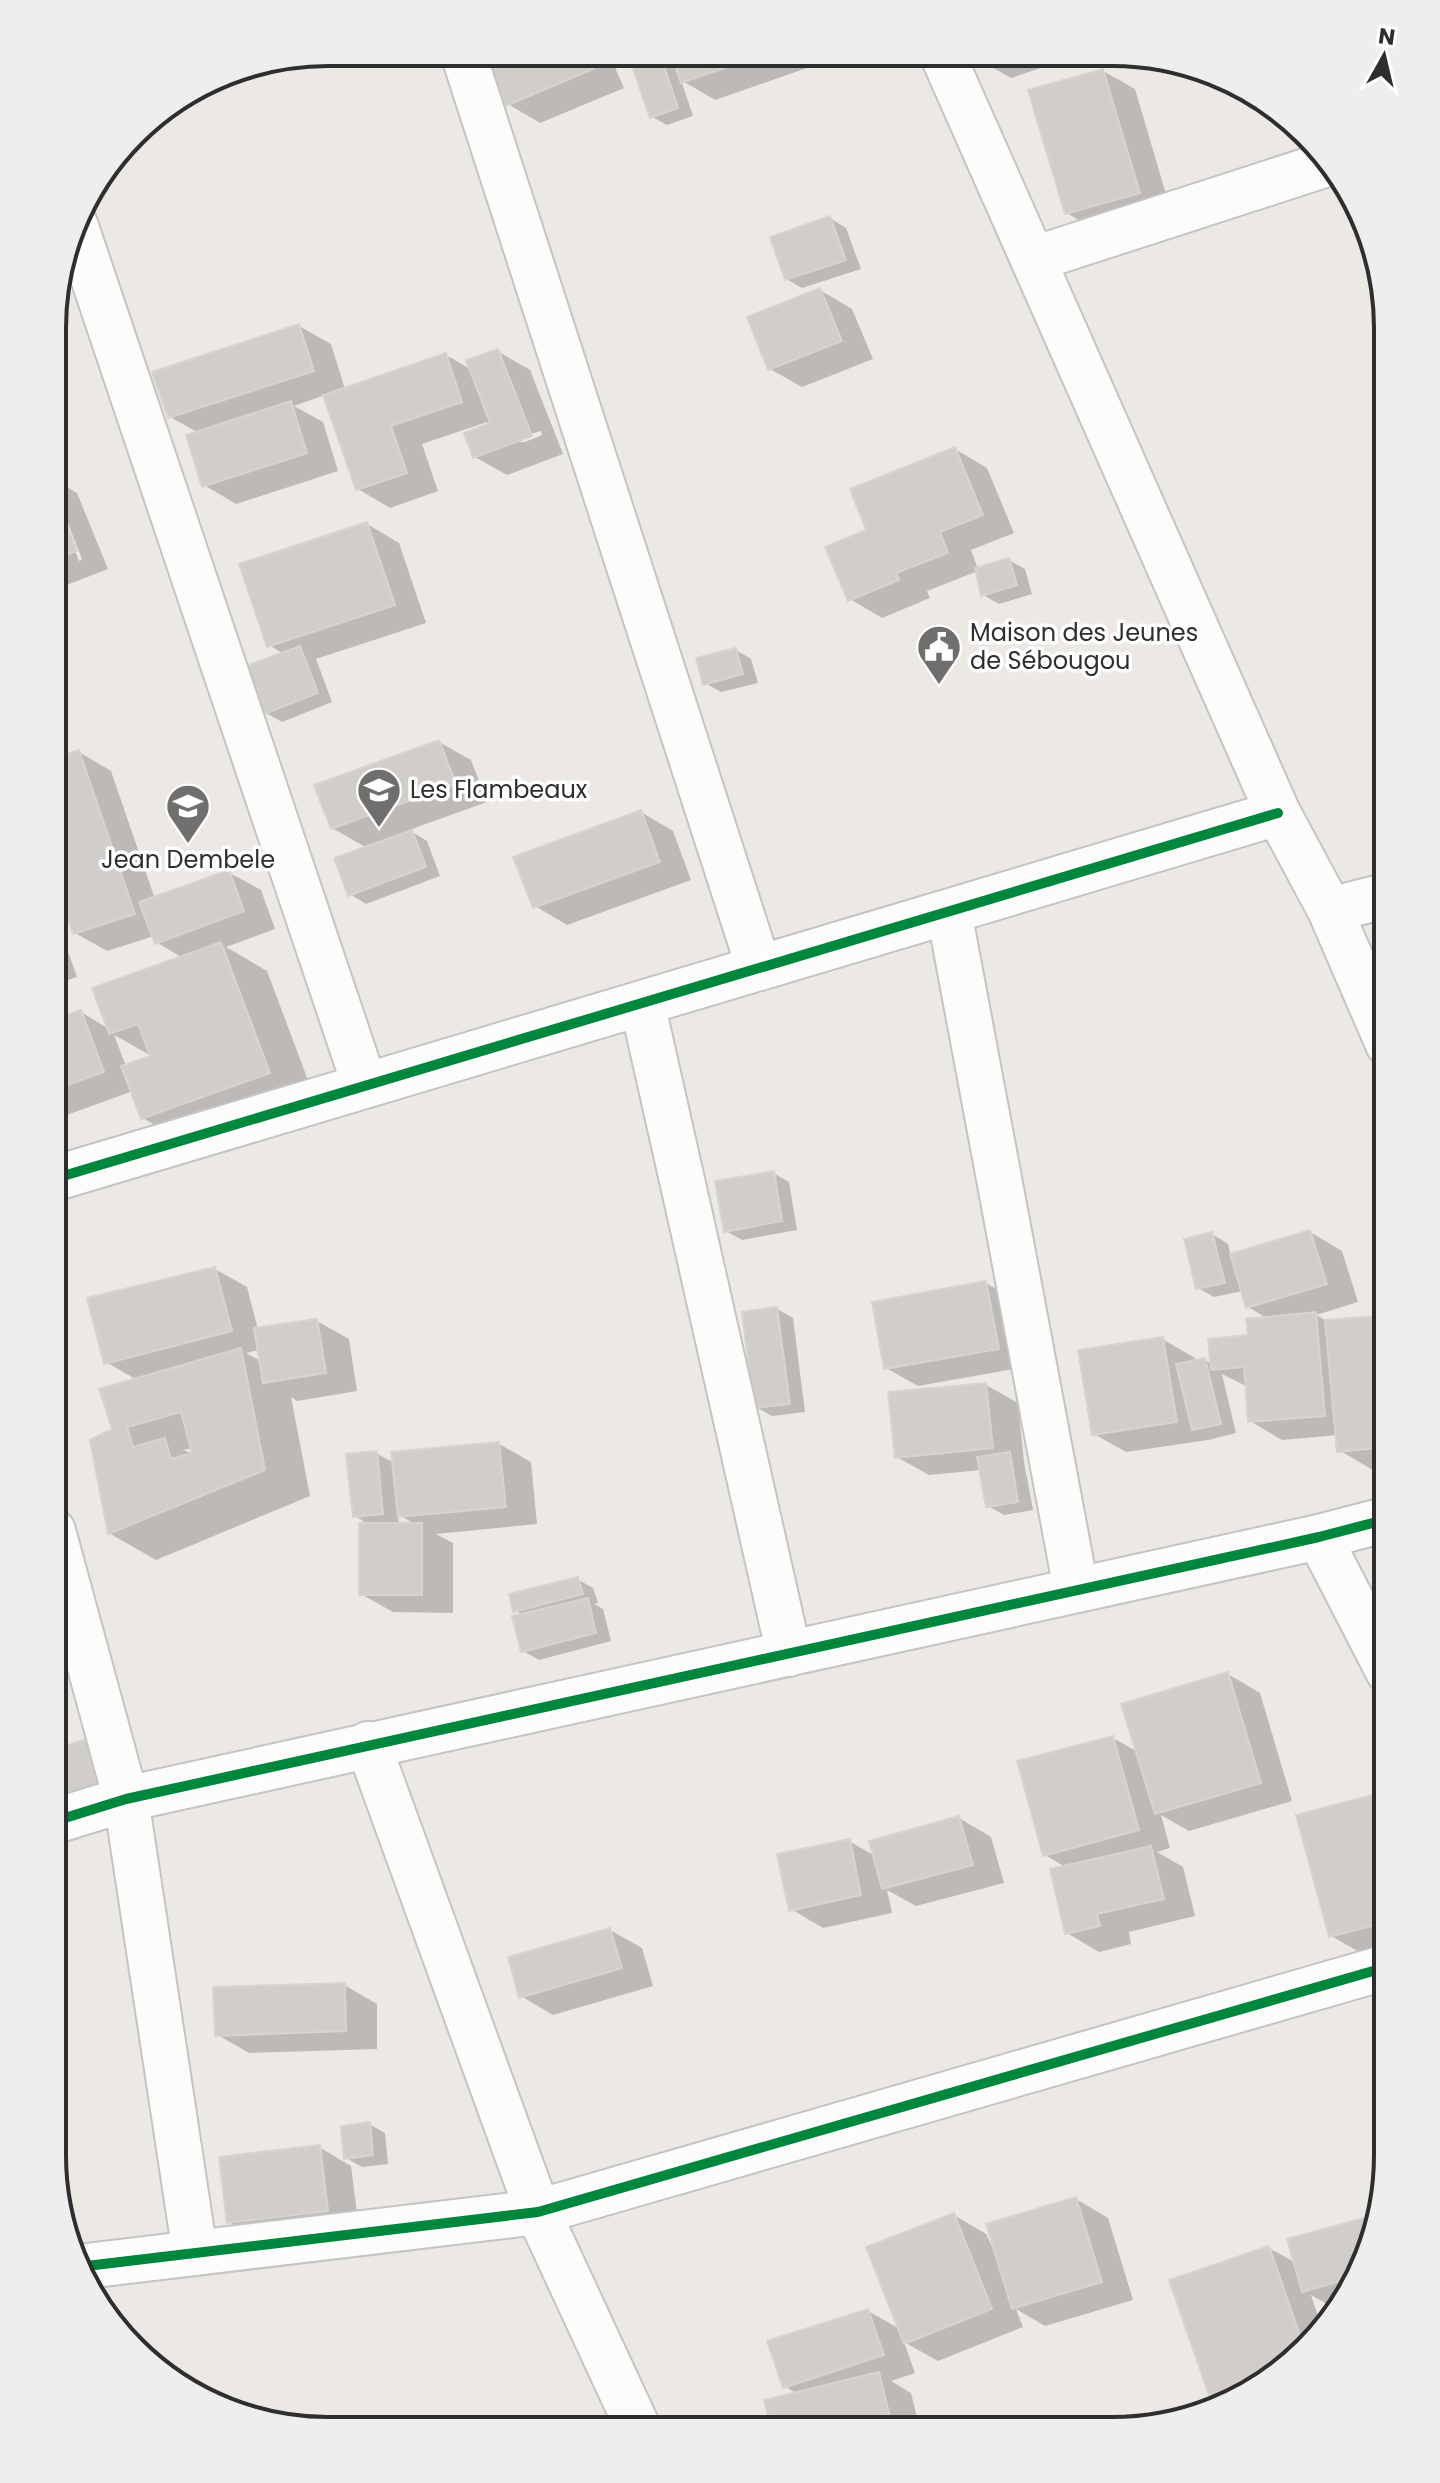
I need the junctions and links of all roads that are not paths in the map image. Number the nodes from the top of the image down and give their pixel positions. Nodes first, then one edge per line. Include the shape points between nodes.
1 (948, 66) edge
2 (467, 67) edge
3 (1318, 167) edge
4 (81, 241) edge
5 (1034, 259) junction
6 (1278, 813) junction
7 (1374, 899) edge
8 (1330, 910) junction
9 (949, 912) junction
10 (759, 968) junction
11 (642, 1003) junction
12 (1374, 1011) edge
13 (365, 1086) junction
14 (66, 1175) edge
15 (1373, 1523) edge
16 (1319, 1537) junction
17 (66, 1579) edge
18 (1076, 1589) junction
19 (1373, 1642) edge
20 (789, 1654) junction
21 (368, 1744) junction
22 (126, 1799) junction
23 (66, 1818) edge
24 (1373, 1971) edge
25 (538, 2212) junction
26 (195, 2253) junction
27 (91, 2265) edge
28 (633, 2417) edge

1 - 5 street
2 - 10 street
3 - 5 street
4 - 13 street
5 - 6 street
6 - 8 street
6 - 9 street
7 - 8 street
8 - 12 street
9 - 10 street
9 - 18 street
10 - 11 street
11 - 13 street
11 - 20 street
13 - 14 street
15 - 16 street
16 - 18 street
16 - 19 street
17 - 22 street
18 - 20 street
20 - 21 street
21 - 22 street
21 - 25 street
22 - 23 street
22 - 26 street
24 - 25 street
25 - 26 street
25 - 28 street
26 - 27 street

